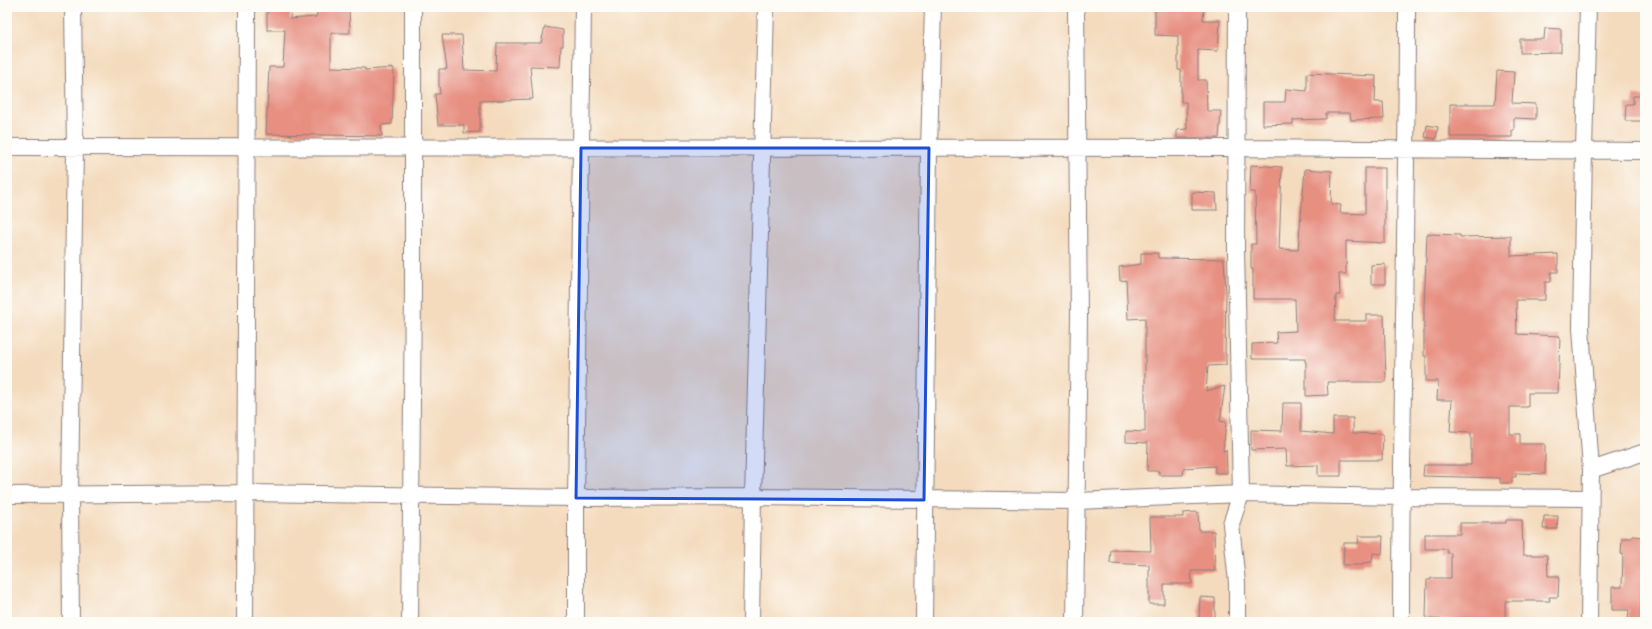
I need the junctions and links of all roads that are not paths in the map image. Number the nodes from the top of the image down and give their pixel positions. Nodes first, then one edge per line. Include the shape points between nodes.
1 (73, 7) edge
2 (247, 7) edge
3 (413, 7) edge
4 (583, 7) edge
5 (766, 7) edge
6 (933, 7) edge
7 (1076, 7) edge
8 (1237, 7) edge
9 (1407, 7) edge
10 (1588, 7) edge
11 (7, 147) edge
12 (76, 147) junction
13 (247, 147) junction
14 (413, 148) junction
15 (581, 148) junction
16 (763, 148) junction
17 (929, 148) junction
18 (1077, 148) junction
19 (1236, 148) junction
20 (1407, 149) junction
21 (1584, 149) junction
22 (1645, 151) edge
23 (1645, 452) edge
24 (1591, 470) junction
25 (245, 493) junction
26 (1241, 494) junction
27 (7, 496) edge
28 (70, 496) junction
29 (411, 496) junction
30 (752, 497) junction
31 (576, 498) junction
32 (1401, 498) junction
33 (1590, 498) junction
34 (924, 500) junction
35 (1077, 501) junction
36 (71, 622) edge
37 (245, 622) edge
38 (410, 622) edge
39 (576, 622) edge
40 (751, 622) edge
41 (924, 622) edge
42 (1075, 622) edge
43 (1237, 622) edge
44 (1401, 622) edge
45 (1589, 622) edge

1 - 12 street
2 - 13 street
3 - 14 street
4 - 15 street
5 - 16 street
6 - 17 street
7 - 18 street
8 - 19 street
9 - 20 street
10 - 21 street
11 - 12 street
12 - 13 street
12 - 28 street
13 - 14 street
13 - 25 street
14 - 15 street
14 - 29 street
15 - 16 street
15 - 31 street
16 - 17 street
16 - 30 street
17 - 18 street
17 - 34 street
18 - 19 street
18 - 35 street
19 - 20 street
19 - 26 street
20 - 21 street
20 - 32 street
21 - 22 street
21 - 24 street via 1582,328
23 - 24 street
24 - 33 street
25 - 28 street
25 - 29 street
25 - 37 street
26 - 32 street
26 - 35 street
26 - 43 street via 1231,524 1238,583
27 - 28 street
28 - 36 street
29 - 31 street
29 - 38 street
30 - 31 street
30 - 34 street
30 - 40 street
31 - 39 street
32 - 33 street
32 - 44 street
33 - 45 street
34 - 35 street
34 - 41 street
35 - 42 street

